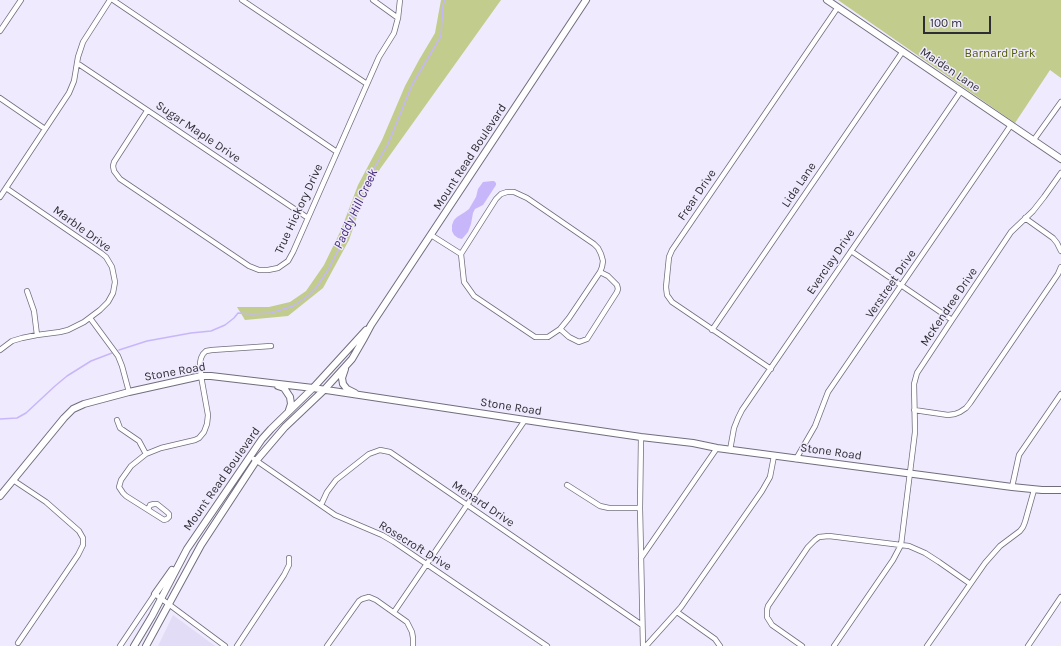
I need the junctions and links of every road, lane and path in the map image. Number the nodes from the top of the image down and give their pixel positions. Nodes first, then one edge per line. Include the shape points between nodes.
1 (21, 0) edge
2 (110, 0) edge
3 (114, 0) edge
4 (242, 0) edge
5 (373, 0) edge
6 (400, 0) edge
7 (586, 0) edge
8 (827, 0) edge
9 (838, 8) junction
10 (398, 18) junction
11 (0, 31) edge
12 (903, 51) junction
13 (77, 63) junction
14 (367, 84) junction
15 (961, 91) junction
16 (0, 98) edge
17 (1061, 102) edge
18 (148, 111) junction
19 (1011, 125) junction
20 (46, 129) junction
21 (1033, 141) junction
22 (337, 152) junction
23 (1061, 160) edge
24 (1061, 172) edge
25 (6, 188) junction
26 (0, 197) edge
27 (308, 218) junction
28 (1025, 218) junction
29 (431, 235) junction
30 (851, 251) junction
31 (1061, 251) edge
32 (461, 254) junction
33 (1061, 267) edge
34 (600, 272) junction
35 (901, 286) junction
36 (27, 291) dead end
37 (90, 318) junction
38 (952, 320) junction
39 (371, 325) junction
40 (560, 329) junction
41 (712, 330) junction
42 (37, 335) junction
43 (271, 346) dead end
44 (0, 350) edge
45 (348, 364) junction
46 (770, 369) junction
47 (202, 376) junction
48 (273, 383) junction
49 (313, 388) junction
50 (324, 390) junction
51 (129, 392) junction
52 (1061, 394) edge
53 (360, 395) junction
54 (914, 410) junction
55 (286, 414) junction
56 (117, 420) dead end
57 (525, 420) junction
58 (642, 437) junction
59 (717, 448) junction
60 (730, 450) junction
61 (146, 454) junction
62 (250, 456) junction
63 (774, 456) junction
64 (796, 459) junction
65 (256, 461) junction
66 (910, 474) junction
67 (13, 480) junction
68 (567, 485) dead end
69 (1012, 487) junction
70 (1034, 490) junction
71 (1061, 490) edge
72 (0, 496) edge
73 (321, 505) junction
74 (468, 505) junction
75 (640, 508) junction
76 (148, 510) junction
77 (901, 545) junction
78 (187, 549) junction
79 (289, 558) dead end
80 (641, 558) junction
81 (427, 564) junction
82 (970, 583) junction
83 (155, 594) junction
84 (1061, 598) edge
85 (161, 599) junction
86 (169, 605) junction
87 (394, 612) junction
88 (677, 612) junction
89 (642, 625) junction
90 (18, 643) dead end
91 (120, 646) edge
92 (134, 646) edge
93 (146, 646) edge
94 (225, 646) edge
95 (236, 646) edge
96 (327, 646) edge
97 (413, 646) edge
98 (547, 646) edge
99 (643, 646) edge
100 (646, 646) edge
101 (720, 646) edge
102 (802, 646) edge
103 (834, 646) edge
104 (927, 646) edge
105 (1028, 646) edge

1 - 11 street
2 - 13 street via 83,42
3 - 22 street
4 - 14 street
5 - 10 street
6 - 10 street, True Hickory Drive
7 - 29 street, Mount Read Boulevard
8 - 9 street, Maiden Lane
9 - 12 street, Maiden Lane
9 - 41 street, Frear Drive via 670,254 666,287 669,299
10 - 14 street, True Hickory Drive via 394,33 379,57
12 - 15 street, Maiden Lane
12 - 41 street, Lida Lane
13 - 18 street, Sugar Maple Drive
13 - 20 street via 69,93
14 - 22 street, True Hickory Drive
15 - 19 street, Maiden Lane
15 - 30 street, Everclay Drive
16 - 20 street
17 - 21 street
18 - 27 street, Sugar Maple Drive
18 - 27 street, True Hickory Drive via 114,162 116,174 124,182 249,266 268,270 278,268 288,261
19 - 21 street, Maiden Lane
19 - 35 street, Verstreet Drive
20 - 25 street
21 - 23 street, Maiden Lane
22 - 27 street, True Hickory Drive
24 - 28 street, McKendree Drive via 1044,197
25 - 26 street
25 - 37 street, Marble Drive via 102,253 109,262 114,276 113,293 108,302
28 - 31 street via 1052,238
28 - 38 street, McKendree Drive via 1011,232
29 - 32 street
29 - 39 street, Mount Read Boulevard
30 - 35 street
30 - 46 street, Everclay Drive
32 - 34 street via 496,199 501,194 514,192 521,194 594,244 601,254
32 - 40 street via 464,282 474,296 535,337 548,337
33 - 54 street via 966,408 948,415
34 - 40 street
34 - 40 street via 618,288 615,297 587,340 579,342
35 - 38 street
35 - 64 street, Verstreet Drive via 828,392 815,426
36 - 42 street via 34,311
37 - 42 street, Marble Drive via 68,330
37 - 51 street via 118,356
38 - 54 street, McKendree Drive via 917,373 914,384
39 - 45 street, Mount Read Boulevard
39 - 49 street, Mount Read Boulevard
41 - 46 street, Frear Drive
42 - 44 street, Marble Drive via 12,341
43 - 47 street via 206,351 200,361
45 - 50 street, Mount Read Boulevard
45 - 53 street via 342,378 343,384
46 - 60 street, Everclay Drive via 738,418
47 - 48 street, Stone Road
47 - 51 street, Stone Road
47 - 61 street via 208,415 204,432 195,440
48 - 49 street, Stone Road
48 - 55 street via 284,388 290,397 291,404
49 - 50 street, Stone Road
49 - 55 street, Mount Read Boulevard
50 - 53 street, Stone Road
50 - 65 street, Mount Read Boulevard via 284,428
51 - 67 street, Stone Road via 84,404 69,412
52 - 69 street via 1019,455
53 - 57 street, Stone Road
54 - 66 street, McKendree Drive via 915,432
55 - 62 street, Mount Read Boulevard
56 - 61 street via 120,428 139,442
57 - 58 street, Stone Road
57 - 74 street
58 - 59 street, Stone Road
58 - 75 street
59 - 60 street, Stone Road
59 - 80 street
60 - 63 street, Stone Road
61 - 76 street via 126,471 119,487 123,493
62 - 65 street, Rosecroft Drive
62 - 78 street, Mount Read Boulevard
63 - 64 street, Stone Road
63 - 88 street via 770,477 762,492
64 - 66 street, Stone Road
65 - 73 street, Rosecroft Drive
65 - 86 street, Mount Read Boulevard via 201,545
66 - 69 street, Stone Road
66 - 77 street, McKendree Drive
67 - 72 street, Stone Road
67 - 90 street via 46,502 79,531 83,538 83,545 78,554
68 - 75 street via 600,506
69 - 70 street, Stone Road
70 - 71 street, Stone Road
70 - 82 street via 1023,527 1000,546
73 - 74 street, Menard Drive via 336,480 369,454 380,450 390,452
73 - 81 street, Rosecroft Drive via 335,515 382,535
74 - 81 street
74 - 89 street, Menard Drive
75 - 80 street
76 - 76 street via 164,520 169,517 169,514 157,504 150,505
77 - 82 street via 925,553
77 - 102 street via 829,536 819,537 808,547 768,606 767,613 775,628
77 - 103 street
78 - 83 street
78 - 85 street, Mount Read Boulevard
79 - 95 street via 284,575
80 - 89 street
81 - 87 street
81 - 98 street, Rosecroft Drive
82 - 104 street
83 - 85 street
83 - 91 street
84 - 105 street
85 - 86 street
85 - 92 street, Mount Read Boulevard
86 - 93 street, Mount Read Boulevard
86 - 94 street
87 - 96 street via 373,598 362,599
87 - 97 street via 410,627
88 - 100 street
88 - 101 street
89 - 99 street

